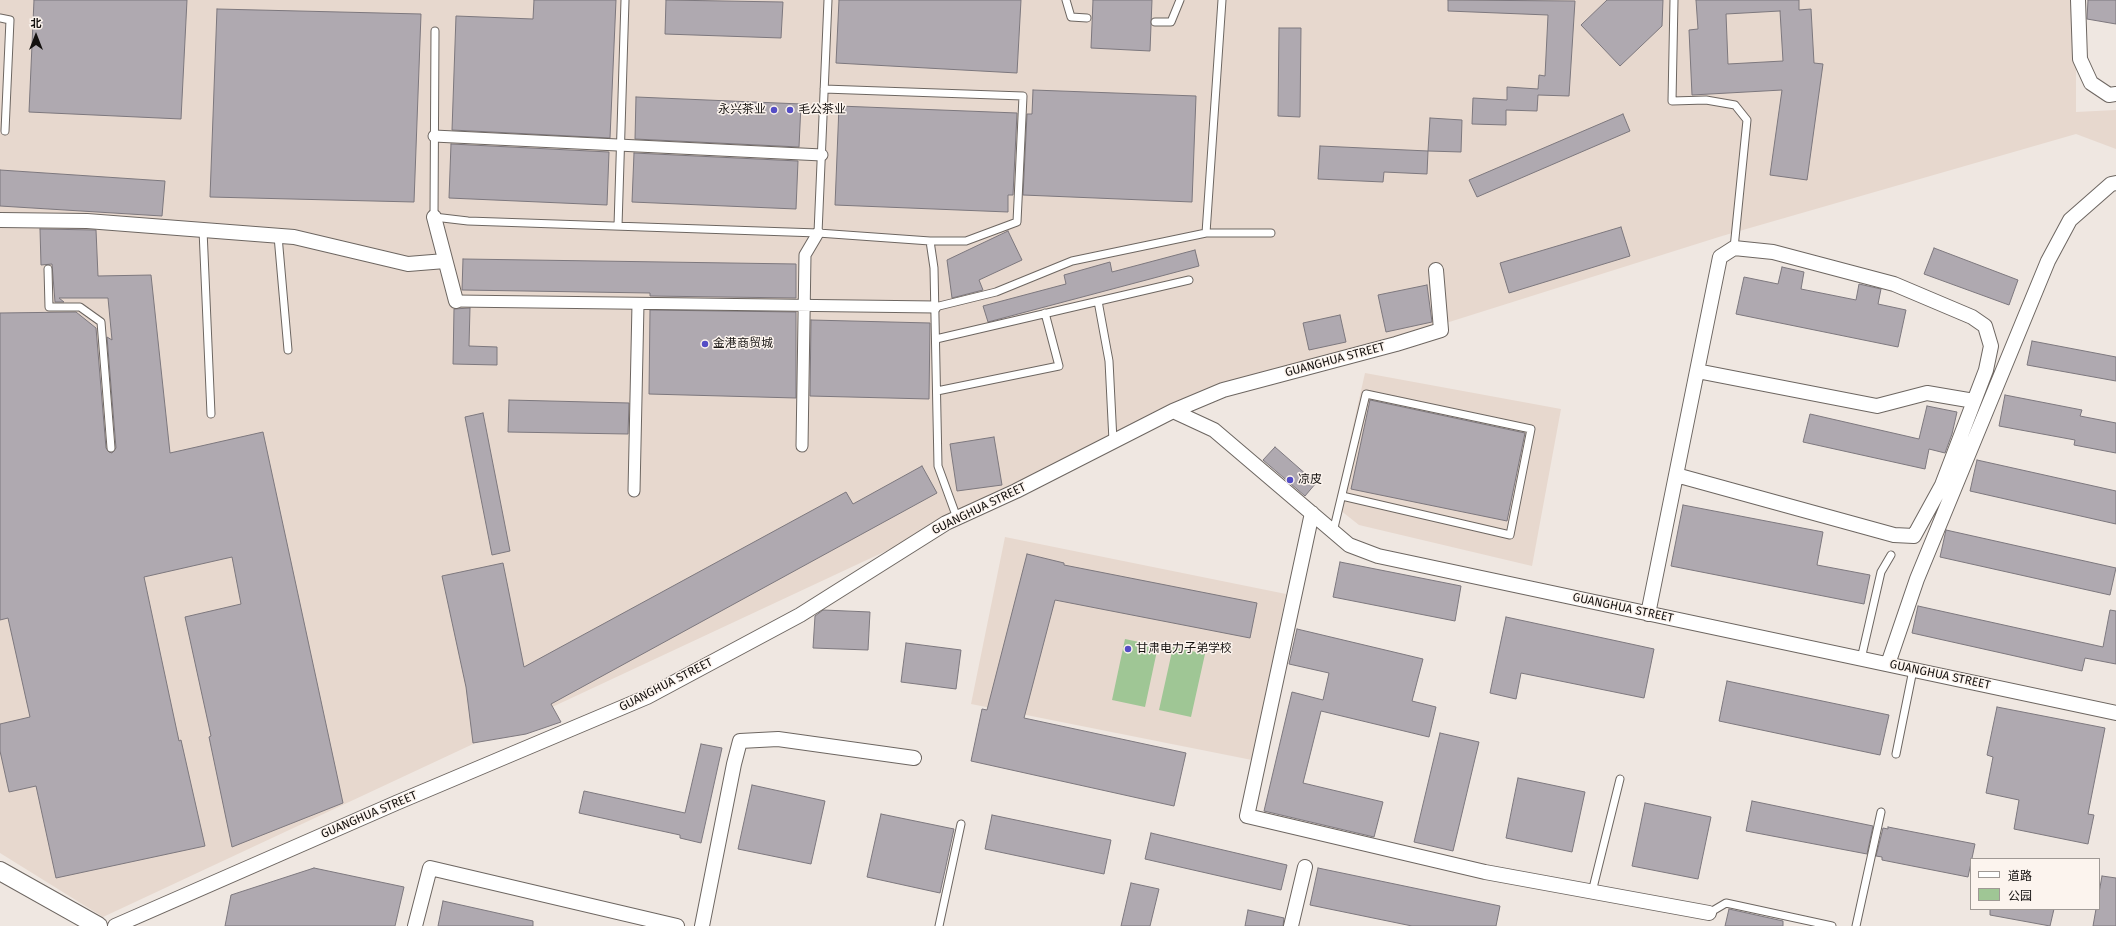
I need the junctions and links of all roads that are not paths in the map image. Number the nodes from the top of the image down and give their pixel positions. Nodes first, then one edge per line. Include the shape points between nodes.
1 (625, 0) edge
2 (828, 0) edge
3 (1066, 0) edge
4 (1180, 0) edge
5 (1222, 0) edge
6 (1674, 0) edge
7 (2078, 0) edge
8 (0, 18) edge
9 (1087, 18) dead end
10 (1155, 22) dead end
11 (435, 30) dead end
12 (824, 89) junction
13 (2116, 94) edge
14 (5, 132) dead end
15 (434, 136) junction
16 (620, 145) junction
17 (822, 155) junction
18 (2116, 182) edge
19 (434, 217) junction
20 (0, 220) edge
21 (618, 226) junction
22 (203, 230) junction
23 (818, 233) junction
24 (1206, 234) junction
25 (1271, 234) dead end
26 (278, 236) junction
27 (930, 241) junction
28 (1734, 248) junction
29 (445, 261) junction
30 (48, 269) dead end
31 (1436, 270) dead end
32 (1189, 280) dead end
33 (456, 301) joint
34 (1098, 301) junction
35 (638, 304) junction
36 (804, 306) junction
37 (935, 307) junction
38 (1045, 313) junction
39 (936, 339) junction
40 (288, 350) dead end
41 (1697, 371) junction
42 (937, 391) junction
43 (1974, 401) junction
44 (1173, 410) junction
45 (211, 414) dead end
46 (1113, 441) junction
47 (802, 446) dead end
48 (111, 448) dead end
49 (1676, 475) junction
50 (634, 490) dead end
51 (1342, 496) junction
52 (1312, 513) junction
53 (957, 518) junction
54 (1333, 532) junction
55 (1891, 555) dead end
56 (1648, 614) junction
57 (1861, 659) junction
58 (1888, 664) junction
59 (1913, 670) junction
60 (2116, 713) edge
61 (1896, 754) dead end
62 (914, 758) dead end
63 (1620, 779) dead end
64 (1881, 812) dead end
65 (961, 824) dead end
66 (1305, 867) dead end
67 (0, 871) edge
68 (1592, 892) junction
69 (1709, 913) joint
70 (98, 926) edge
71 (115, 926) edge
72 (415, 926) edge
73 (677, 926) edge
74 (702, 926) edge
75 (939, 926) edge
76 (1291, 926) edge
77 (1832, 926) edge
78 (1856, 926) edge

1 - 16 lane
2 - 12 lane
3 - 9 lane via 1071,17
4 - 10 lane via 1171,22
5 - 24 lane
6 - 28 lane via 1672,101 1706,100 1735,105 1747,120
7 - 13 street via 2080,59 2092,83 2109,95
8 - 14 lane via 10,20
11 - 15 lane
12 - 17 lane
12 - 27 lane via 1023,96 1018,222 966,241
15 - 16 street
15 - 19 lane
16 - 17 street
16 - 21 lane
17 - 23 lane
18 - 58 street via 2070,220 2048,262 1917,579
19 - 21 lane via 468,221
19 - 29 street
20 - 22 street via 47,224 87,221
21 - 23 lane
22 - 26 street
22 - 45 lane
23 - 27 lane
23 - 36 street via 805,255
24 - 25 lane
24 - 37 lane via 1072,261 996,292
26 - 29 street via 294,237 408,264
26 - 40 lane
27 - 37 lane
28 - 41 street via 1720,257
28 - 43 street via 1773,252 1894,284 1972,317 1985,326 1992,346
29 - 33 street
30 - 48 lane via 49,307 80,307 101,322
31 - 44 street, GUANGHUA STREET via 1441,330 1223,390
32 - 34 lane
33 - 35 street
34 - 38 lane
34 - 46 lane via 1109,361
35 - 36 street
35 - 50 street
36 - 37 street
36 - 47 street
37 - 39 lane
38 - 39 lane
38 - 42 lane via 1059,366
39 - 42 lane
41 - 43 street via 1877,406 1927,393
41 - 49 street
42 - 53 lane via 938,466
43 - 49 street via 1942,485 1914,536 1894,535
44 - 46 street, GUANGHUA STREET
44 - 52 street, GUANGHUA STREET via 1214,430
46 - 53 street, GUANGHUA STREET
49 - 56 street
51 - 51 lane via 1366,394 1531,429 1510,535
51 - 54 lane
52 - 54 street, GUANGHUA STREET
52 - 68 street via 1247,816 1485,872
53 - 71 street, GUANGHUA STREET via 800,615 648,697 396,803
54 - 56 street, GUANGHUA STREET via 1349,545 1378,556
55 - 57 lane via 1881,572
56 - 57 street, GUANGHUA STREET
57 - 58 street, GUANGHUA STREET
58 - 59 street, GUANGHUA STREET
59 - 60 street, GUANGHUA STREET
59 - 61 lane
62 - 74 street via 778,739 740,741
63 - 68 lane
64 - 78 lane
65 - 75 lane
66 - 76 street
67 - 70 street
68 - 69 street
69 - 77 lane via 1726,903
72 - 73 street via 430,868

